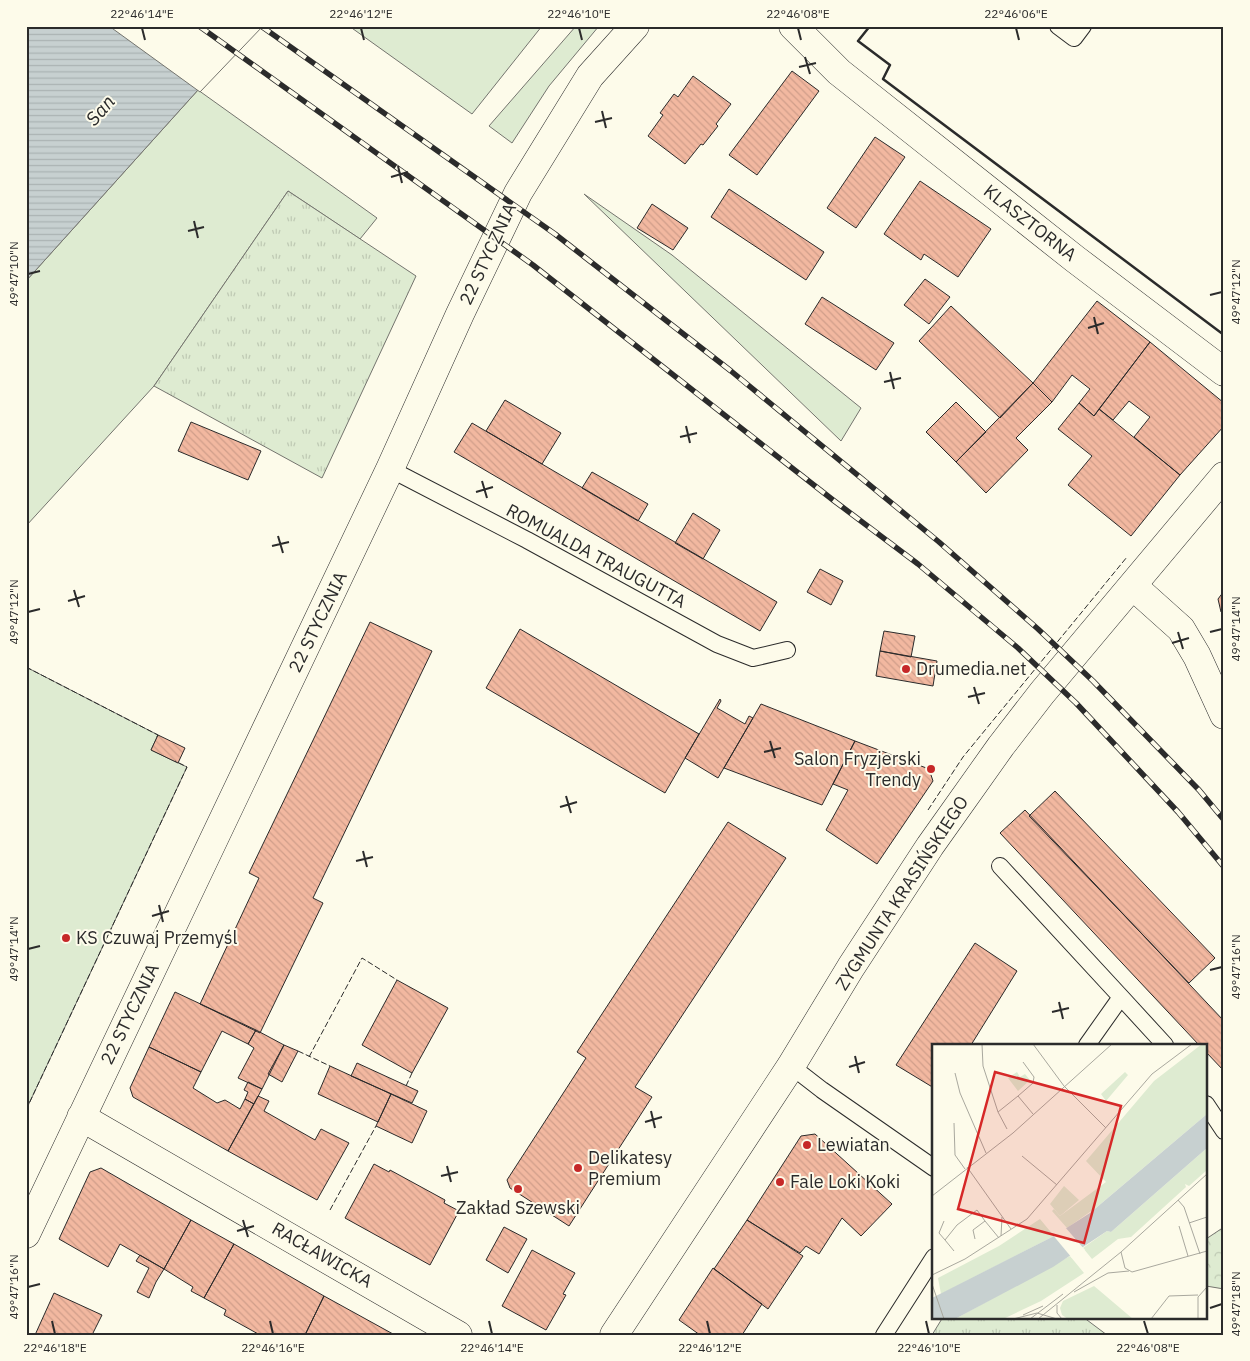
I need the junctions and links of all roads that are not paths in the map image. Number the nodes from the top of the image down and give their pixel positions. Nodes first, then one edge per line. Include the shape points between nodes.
1 (635, 26) edge
2 (793, 26) edge
3 (816, 26) edge
4 (1058, 26) edge
5 (1083, 26) edge
6 (839, 72) junction
7 (1224, 372) edge
8 (390, 469) junction
9 (1224, 476) edge
10 (1133, 586) junction
11 (786, 650) dead end
12 (1224, 715) edge
13 (1000, 866) dead end
14 (1121, 997) junction
15 (1088, 1044) edge
16 (1164, 1044) edge
17 (791, 1066) junction
18 (1208, 1107) edge
19 (81, 1117) junction
20 (1224, 1131) edge
21 (932, 1167) edge
22 (26, 1234) edge
23 (932, 1260) edge
24 (458, 1335) edge
25 (614, 1335) edge
26 (884, 1335) edge

1 - 8 street, 22 STYCZNIA via 590,76 518,193
2 - 6 street, KLASZTORNA
3 - 6 street, KLASZTORNA
4 - 5 lane via 1074,38
6 - 7 street, KLASZTORNA
8 - 11 lane, ROMUALDA TRAUGUTTA via 717,644 753,658
8 - 19 street, 22 STYCZNIA
9 - 10 street, ZYGMUNTA KRASIŃSKIEGO
10 - 12 street via 1181,629
10 - 17 street, ZYGMUNTA KRASIŃSKIEGO via 1001,746 851,967
13 - 14 lane
14 - 15 lane
14 - 16 lane
17 - 21 lane
17 - 25 street, ZYGMUNTA KRASIŃSKIEGO
18 - 20 lane
19 - 22 street, 22 STYCZNIA
19 - 24 street, RACŁAWICKA
23 - 26 lane

